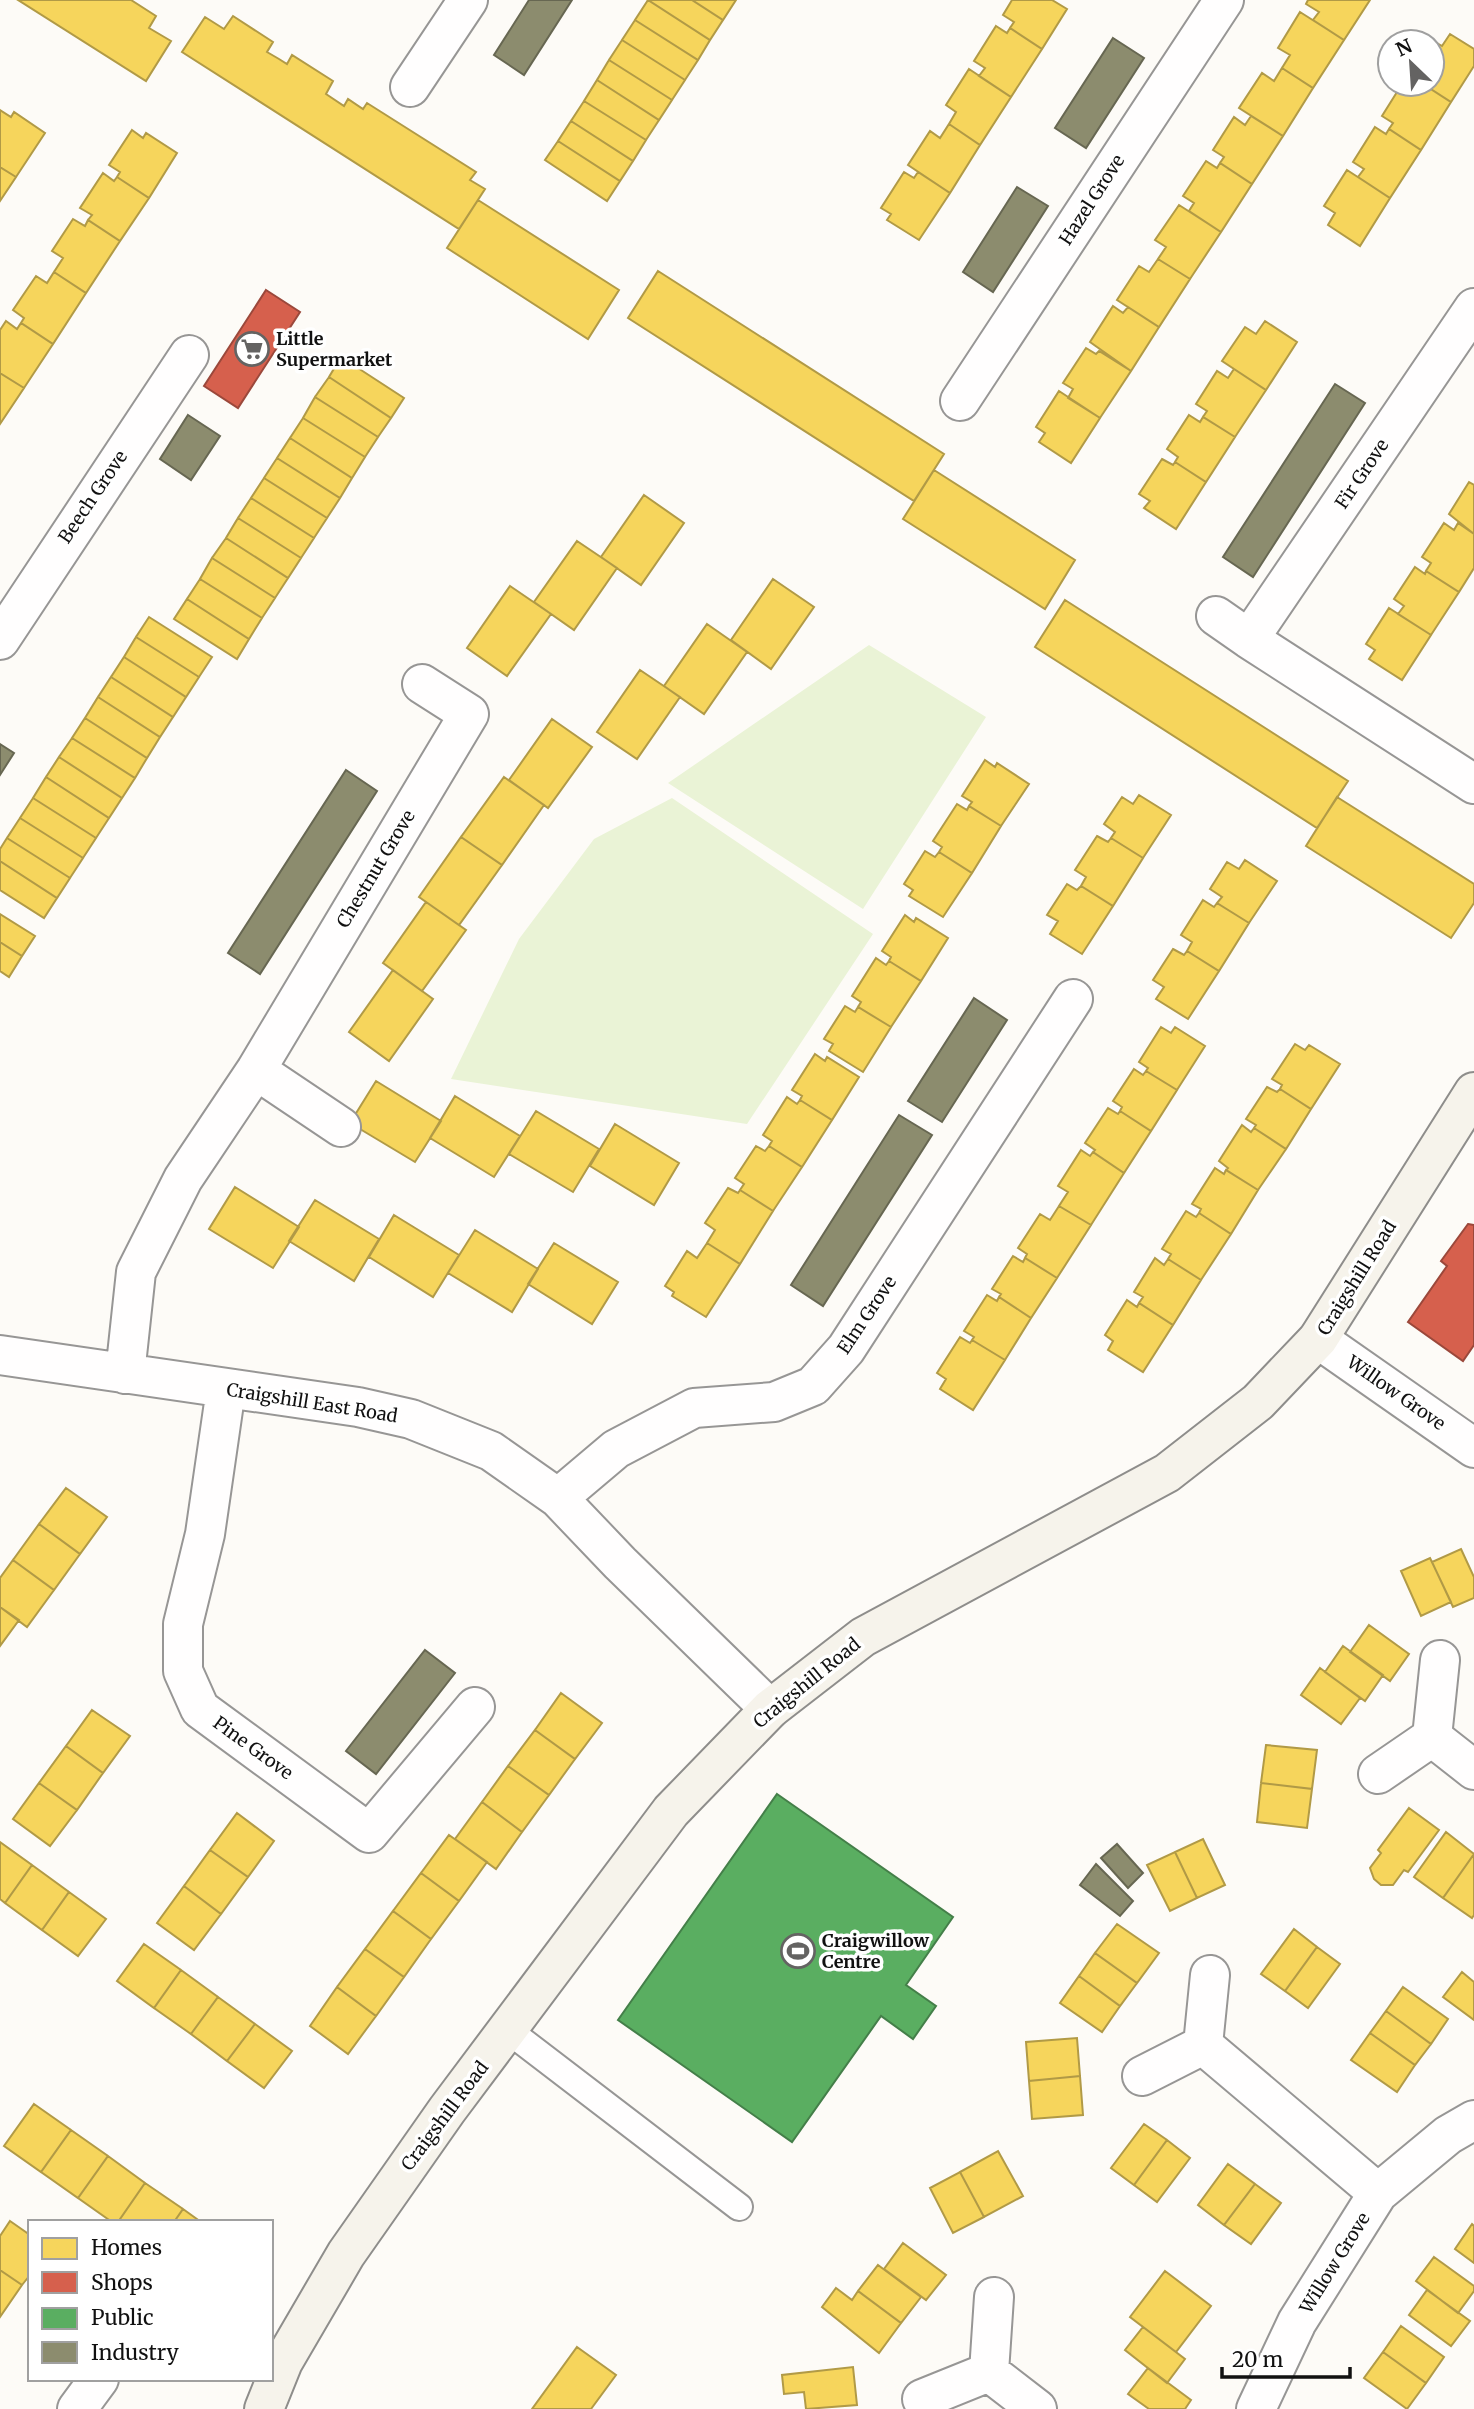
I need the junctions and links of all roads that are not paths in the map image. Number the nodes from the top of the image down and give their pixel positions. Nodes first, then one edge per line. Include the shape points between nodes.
1 (468, 0) edge
2 (1224, 0) edge
3 (410, 87) dead end
4 (1474, 309) edge
5 (189, 355) dead end
6 (960, 401) dead end
7 (1216, 616) dead end
8 (1249, 639) junction
9 (0, 640) edge
10 (422, 684) dead end
11 (1474, 784) edge
12 (1073, 999) dead end
13 (256, 1070) junction
14 (1474, 1092) edge
15 (341, 1127) dead end
16 (1318, 1339) junction
17 (0, 1354) edge
18 (125, 1374) junction
19 (226, 1389) junction
20 (1469, 1436) edge
21 (558, 1498) junction
22 (1440, 1660) dead end
23 (475, 1707) dead end
24 (769, 1709) junction
25 (1432, 1737) junction
26 (1474, 1769) edge
27 (1378, 1774) dead end
28 (1210, 1975) dead end
29 (509, 2031) junction
30 (1203, 2045) junction
31 (1142, 2076) dead end
32 (1474, 2120) edge
33 (1378, 2193) junction
34 (739, 2207) dead end
35 (994, 2297) dead end
36 (989, 2372) junction
37 (98, 2381) edge
38 (922, 2399) dead end
39 (77, 2409) edge
40 (264, 2409) edge
41 (1037, 2409) edge
42 (1256, 2409) edge

1 - 3 street
2 - 6 street, Hazel Grove
4 - 8 street, Fir Grove
5 - 9 street, Beech Grove
7 - 8 street
8 - 11 street
10 - 13 street, Chestnut Grove via 469,715
12 - 21 street, Elm Grove via 846,1349 813,1387 774,1402 694,1408 616,1449
13 - 15 street
13 - 18 street, Chestnut Grove via 183,1179 136,1272
14 - 16 street, Craigshill Road
16 - 20 street, Willow Grove
16 - 24 street, Craigshill Road via 1258,1402 1167,1473 863,1637
17 - 18 street, Craigshill East Road
18 - 19 street, Craigshill East Road
19 - 21 street, Craigshill East Road via 411,1419 491,1451
19 - 23 street, Pine Grove via 205,1534 183,1624 183,1671 201,1709 369,1833
21 - 24 street, Craigshill East Road
22 - 25 street
24 - 29 street, Craigshill Road via 671,1811
25 - 26 street
25 - 27 street
28 - 30 street
29 - 34 lane
29 - 40 street, Craigshill Road via 346,2254 283,2362
30 - 31 street
30 - 33 street, Willow Grove
32 - 33 street, Willow Grove via 1448,2135
33 - 42 street, Willow Grove via 1297,2322
35 - 36 street
36 - 38 street
36 - 41 street
37 - 39 street

